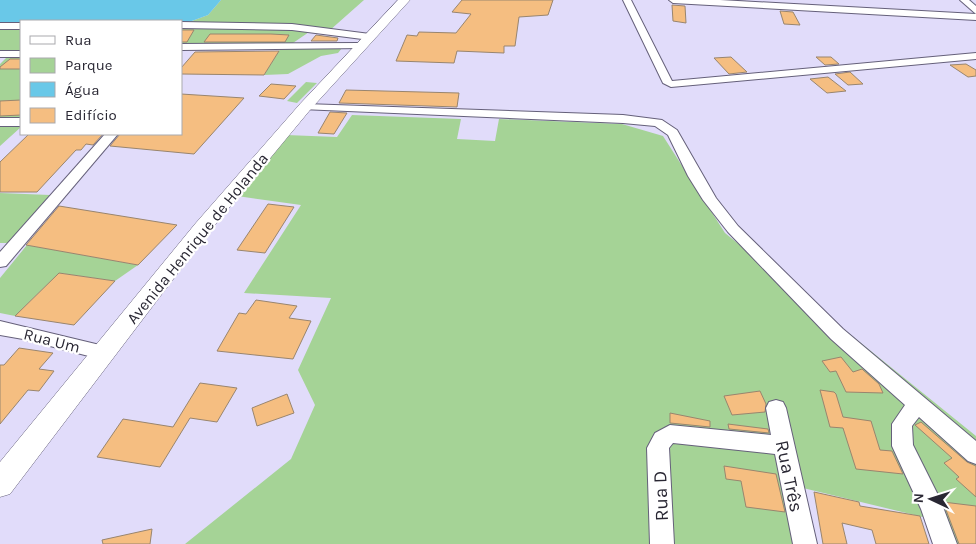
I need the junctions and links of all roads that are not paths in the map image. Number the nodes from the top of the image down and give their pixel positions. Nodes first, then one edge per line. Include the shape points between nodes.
1 (404, 0) edge
2 (627, 0) edge
3 (673, 0) edge
4 (964, 0) edge
5 (976, 10) edge
6 (976, 17) edge
7 (182, 25) edge
8 (20, 26) edge
9 (3, 27) edge
10 (365, 42) junction
11 (186, 47) edge
12 (0, 54) edge
13 (20, 54) edge
14 (976, 56) edge
15 (305, 107) junction
16 (0, 122) edge
17 (20, 122) edge
18 (111, 135) edge
19 (0, 262) edge
20 (0, 328) edge
21 (104, 353) junction
22 (918, 403) junction
23 (776, 408) dead end
24 (783, 445) junction
25 (658, 448) joint
26 (976, 454) edge
27 (0, 484) edge
28 (662, 544) edge
29 (805, 544) edge
30 (945, 544) edge

1 - 10 main road, Avenida Henrique de Holanda
2 - 14 street via 671,84
3 - 6 street
4 - 5 street
7 - 10 street via 284,27
8 - 9 street
10 - 11 street
10 - 15 main road, Avenida Henrique de Holanda
12 - 13 street
15 - 21 main road, Avenida Henrique de Holanda via 202,228
15 - 22 street via 629,120 666,126 673,132 710,200 734,229 836,334
16 - 17 street
18 - 19 street
20 - 21 street, Rua Um
21 - 27 main road, Avenida Henrique de Holanda
22 - 26 street
22 - 30 street via 902,424 903,446 932,507
23 - 24 street, Rua Três
24 - 25 street via 670,434
24 - 29 street, Rua Três
25 - 28 street, Rua D

